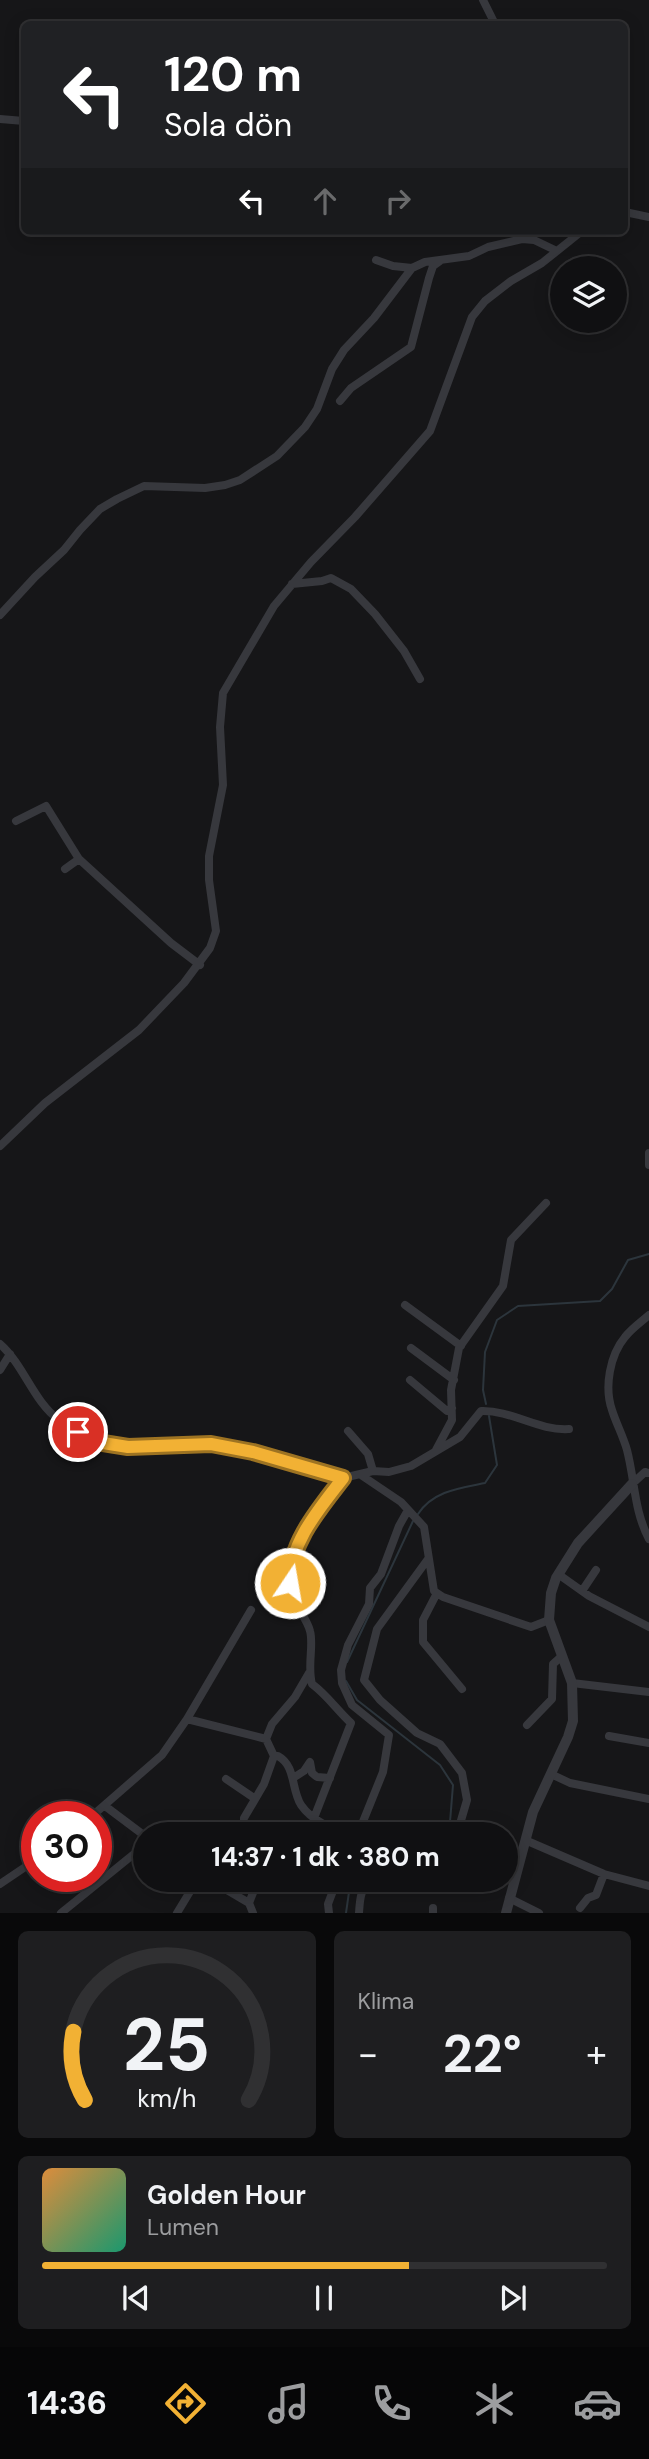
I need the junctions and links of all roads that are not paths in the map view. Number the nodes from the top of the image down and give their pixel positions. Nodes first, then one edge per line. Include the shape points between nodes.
1 (483, 0) edge
2 (494, 21) edge
3 (0, 119) edge
4 (21, 121) edge
5 (628, 213) edge
6 (649, 217) edge
7 (577, 235) edge
8 (557, 251) junction
9 (442, 259) junction
10 (376, 260) dead end
11 (412, 268) junction
12 (340, 401) dead end
13 (292, 584) junction
14 (0, 615) edge
15 (420, 679) dead end
16 (16, 821) dead end
17 (79, 859) junction
18 (65, 869) dead end
19 (200, 965) junction
20 (0, 1146) edge
21 (649, 1153) edge
22 (649, 1164) edge
23 (546, 1203) dead end
24 (405, 1305) dead end
25 (649, 1315) edge
26 (0, 1344) edge
27 (461, 1346) junction
28 (411, 1348) dead end
29 (10, 1354) junction
30 (0, 1370) edge
31 (410, 1380) dead end
32 (454, 1380) junction
33 (453, 1408) junction
34 (569, 1429) dead end
35 (348, 1431) dead end
36 (436, 1450) junction
37 (373, 1471) junction
38 (649, 1473) edge
39 (361, 1475) junction
40 (343, 1478) junction
41 (632, 1484) junction
42 (410, 1511) junction
43 (649, 1539) edge
44 (428, 1559) junction
45 (596, 1570) dead end
46 (558, 1574) junction
47 (582, 1591) junction
48 (436, 1593) junction
49 (251, 1610) dead end
50 (549, 1620) junction
51 (649, 1627) edge
52 (562, 1656) junction
53 (309, 1673) junction
54 (572, 1683) junction
55 (462, 1689) dead end
56 (649, 1692) edge
57 (187, 1719) junction
58 (527, 1725) dead end
59 (609, 1736) dead end
60 (266, 1739) junction
61 (649, 1743) edge
62 (274, 1756) junction
63 (551, 1774) junction
64 (330, 1778) junction
65 (226, 1779) dead end
66 (293, 1779) junction
67 (254, 1798) junction
68 (649, 1799) edge
69 (111, 1801) edge
70 (112, 1811) edge
71 (314, 1818) junction
72 (244, 1822) edge
73 (321, 1822) edge
74 (363, 1822) edge
75 (461, 1822) edge
76 (133, 1827) edge
77 (525, 1840) junction
78 (133, 1855) edge
79 (21, 1869) edge
80 (604, 1874) junction
81 (0, 1884) edge
82 (649, 1886) edge
83 (190, 1892) edge
84 (231, 1892) edge
85 (254, 1892) edge
86 (332, 1892) edge
87 (361, 1892) edge
88 (509, 1898) junction
89 (250, 1903) junction
90 (580, 1908) dead end
91 (61, 1913) edge
92 (177, 1913) edge
93 (253, 1913) edge
94 (329, 1913) edge
95 (359, 1913) edge
96 (506, 1913) edge
97 (539, 1913) edge

1 - 2 street
3 - 4 street
5 - 6 street
7 - 8 street
8 - 9 street via 522,239 469,256
8 - 13 street via 485,301 472,317 430,431
9 - 11 street
9 - 12 street via 433,266 411,347 351,388
10 - 11 street
11 - 14 street via 344,350 317,409 277,456 225,485 144,486 117,499 93,516
13 - 15 street via 331,578 342,582 375,614
13 - 19 street via 223,693 223,785 209,856 216,931
16 - 17 street via 46,806
17 - 18 street
17 - 19 street
19 - 20 street via 139,1030 45,1103
21 - 22 street
23 - 27 street via 512,1240 503,1286
24 - 27 street
25 - 41 street via 625,1337 608,1381
26 - 29 street
27 - 32 street
28 - 32 street
29 - 30 street
29 - 40 street via 55,1417 103,1443 128,1447 211,1444
31 - 33 street via 447,1412
32 - 33 street
33 - 36 street via 449,1428
34 - 36 street via 544,1428 496,1410 481,1411 460,1437
35 - 37 street via 368,1454
36 - 37 street via 411,1466
37 - 39 street
38 - 41 street
39 - 40 street
39 - 42 street
40 - 53 street via 299,1544 289,1569 293,1599 311,1632
41 - 43 street
41 - 46 street via 578,1543
42 - 44 street via 424,1527
42 - 74 street via 370,1588 369,1604 341,1670 341,1683 352,1705 389,1735 383,1772
44 - 48 street
44 - 75 street via 377,1629 364,1680 417,1733 440,1744 462,1773 467,1800
45 - 47 street
46 - 47 street
46 - 50 street
47 - 51 street
48 - 50 street via 531,1626
48 - 55 street via 423,1620 423,1642
49 - 57 street
50 - 52 street
52 - 54 street
52 - 58 street via 553,1664 552,1699
53 - 60 street
53 - 64 street via 312,1684 351,1723
54 - 56 street
54 - 63 street via 573,1721
57 - 60 street
57 - 69 street via 162,1755
59 - 61 street
60 - 62 street
62 - 66 street via 288,1765
62 - 67 street
63 - 68 street via 570,1783
63 - 77 street
64 - 66 street via 317,1777 310,1762
64 - 71 street
65 - 67 street
66 - 71 street via 300,1804
67 - 72 street
70 - 76 street
71 - 73 street
77 - 80 street
77 - 88 street
78 - 91 street
79 - 81 street
80 - 82 street
80 - 90 street via 596,1895
83 - 92 street
84 - 89 street
85 - 89 street
86 - 94 street
87 - 95 street
88 - 96 street
88 - 97 street
89 - 93 street

